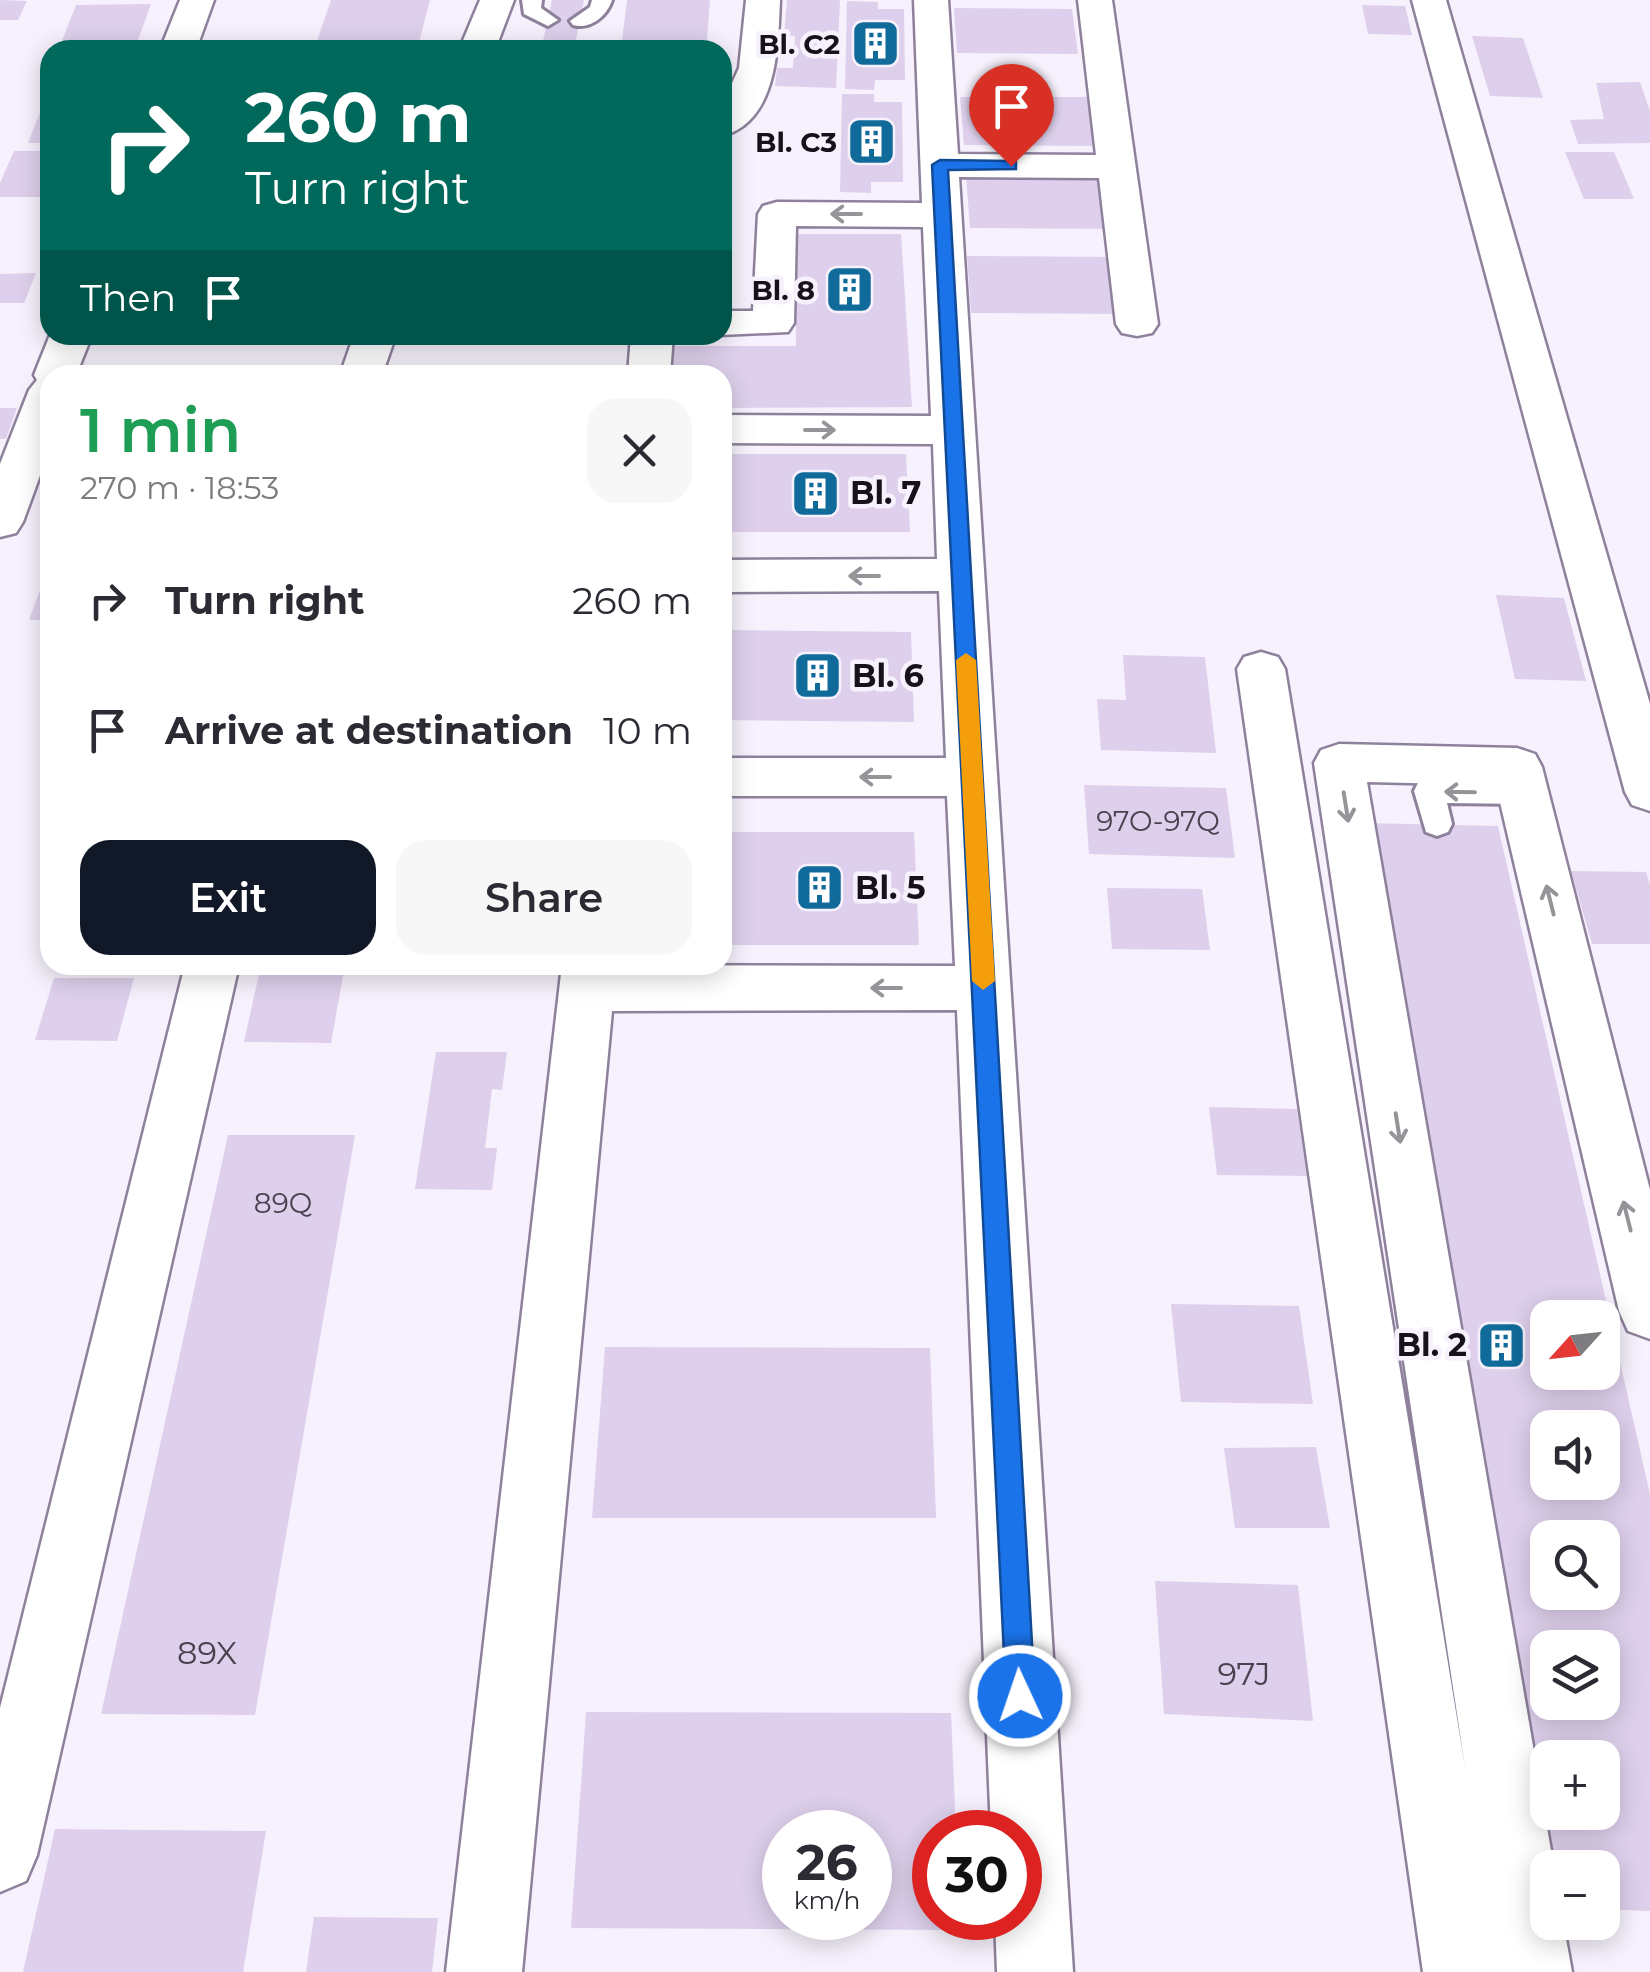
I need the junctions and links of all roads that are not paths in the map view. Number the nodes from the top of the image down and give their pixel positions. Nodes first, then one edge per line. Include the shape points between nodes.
1 (197, 0) edge
2 (497, 0) edge
3 (532, 0) edge
4 (602, 0) edge
5 (763, 0) edge
6 (931, 0) edge
7 (1095, 0) edge
8 (1429, 0) edge
9 (548, 20) dead end
10 (580, 21) dead end
11 (182, 40) edge
12 (482, 40) edge
13 (732, 114) edge
14 (940, 165) junction
15 (1116, 167) junction
16 (943, 215) junction
17 (732, 323) edge
18 (1137, 324) dead end
19 (40, 416) edge
20 (732, 430) edge
21 (954, 430) junction
22 (0, 522) edge
23 (732, 576) edge
24 (962, 576) junction
25 (1262, 669) dead end
26 (972, 777) junction
27 (732, 778) edge
28 (1650, 792) edge
29 (1524, 794) junction
30 (1436, 824) dead end
31 (210, 975) edge
32 (588, 977) edge
33 (984, 988) junction
34 (1650, 1310) edge
35 (0, 1855) edge
36 (484, 1972) edge
37 (1035, 1972) edge
38 (1461, 1972) edge
39 (1534, 1972) edge

1 - 11 street
2 - 12 street
3 - 9 lane via 530,10
4 - 10 lane via 599,10
5 - 13 street via 759,72
6 - 14 street
7 - 15 street
8 - 28 street
14 - 15 street
14 - 16 street
15 - 18 street
16 -> 17 street via 777,214 773,323
16 - 21 street
19 - 22 street
20 -> 21 street
21 - 24 street
24 -> 23 street
24 - 26 street
25 - 38 street
26 -> 27 street
26 - 33 street
29 -> 30 lane via 1429,792
34 -> 29 street
29 -> 39 street via 1518,767 1339,763
31 - 35 street
33 -> 32 street
32 - 36 street
33 - 37 street

